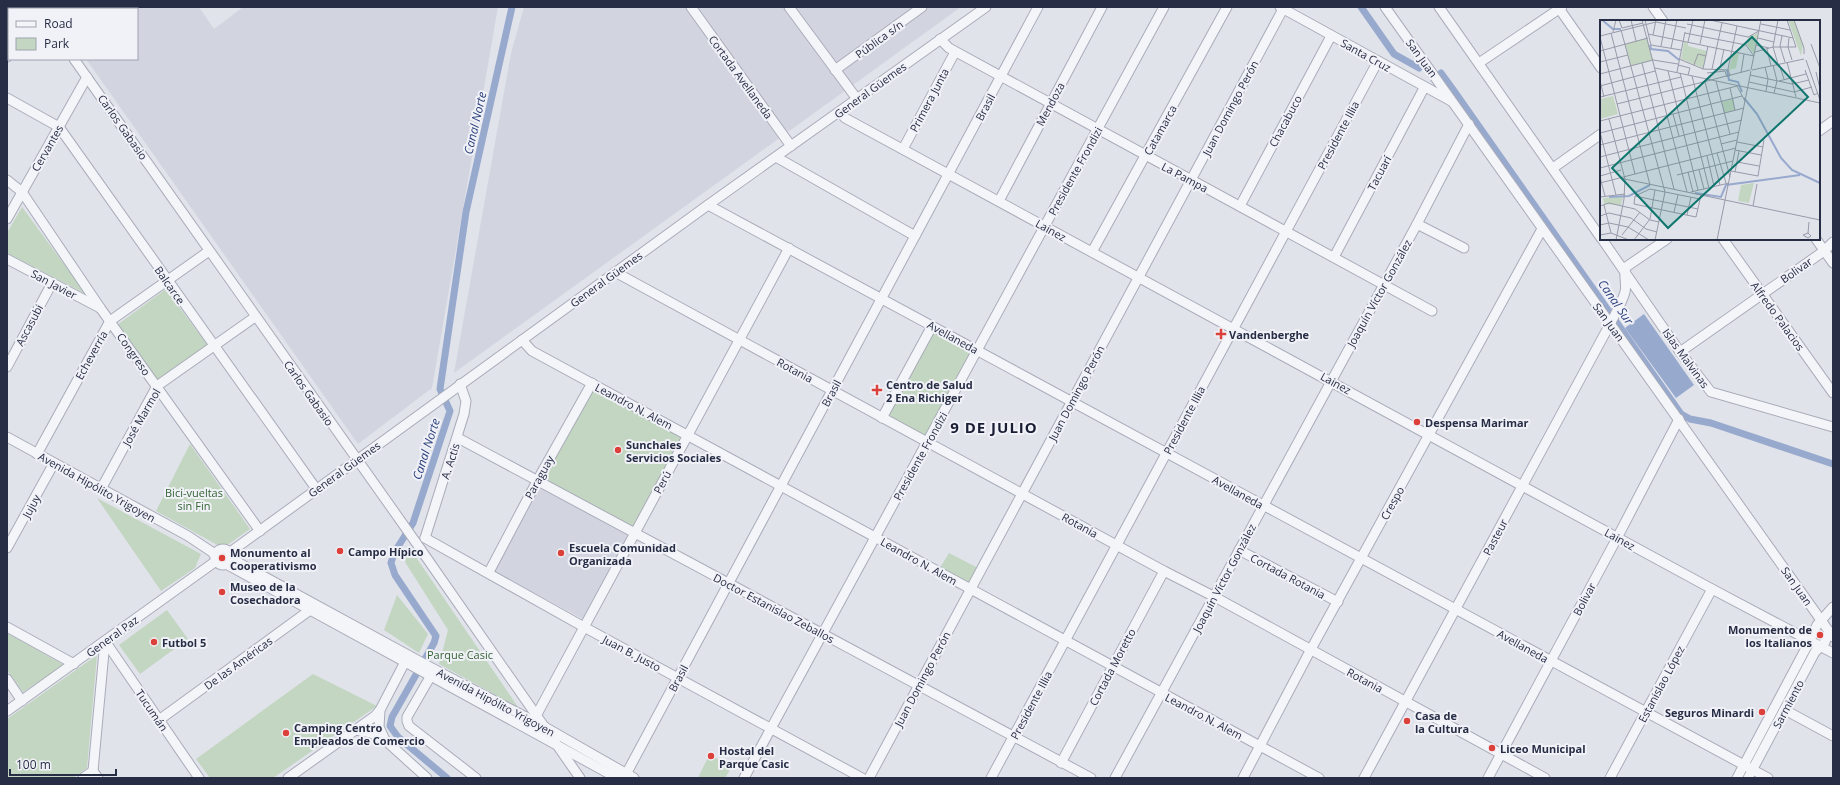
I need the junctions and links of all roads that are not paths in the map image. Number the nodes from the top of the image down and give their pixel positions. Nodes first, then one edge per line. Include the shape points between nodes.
1 (691, 7) edge
2 (789, 7) edge
3 (921, 7) edge
4 (986, 7) edge
5 (1038, 7) edge
6 (1102, 7) edge
7 (1164, 7) edge
8 (1227, 7) edge
9 (1439, 7) edge
10 (1653, 7) edge
11 (1282, 8) edge
12 (1388, 8) edge
13 (1560, 8) edge
14 (1662, 20) edge
15 (1331, 36) junction
16 (940, 39) junction
17 (955, 52) junction
18 (75, 60) edge
19 (1378, 61) junction
20 (1479, 63) junction
21 (1600, 67) edge
22 (835, 70) junction
23 (87, 77) junction
24 (1001, 77) junction
25 (1424, 88) junction
26 (7, 98) edge
27 (857, 99) junction
28 (1452, 102) junction
29 (1050, 104) junction
30 (840, 112) junction
31 (1833, 121) edge
32 (1469, 124) junction
33 (59, 127) junction
34 (1097, 129) junction
35 (1820, 130) edge
36 (1600, 135) edge
37 (791, 146) junction
38 (903, 149) junction
39 (1146, 155) junction
40 (776, 157) junction
41 (1553, 168) junction
42 (948, 174) junction
43 (7, 180) edge
44 (1191, 180) junction
45 (22, 192) junction
46 (999, 202) junction
47 (708, 205) junction
48 (1240, 206) junction
49 (7, 219) edge
50 (1417, 224) junction
51 (1045, 226) junction
52 (1542, 229) junction
53 (1286, 232) junction
54 (915, 236) junction
55 (1600, 237) edge
56 (1602, 240) edge
57 (1666, 240) edge
58 (1724, 240) edge
59 (1817, 240) edge
60 (1833, 242) edge
61 (789, 248) junction
62 (1464, 248) dead end
63 (1824, 250) junction
64 (209, 251) junction
65 (1092, 252) junction
66 (1334, 257) junction
67 (7, 259) edge
68 (1833, 263) edge
69 (615, 272) junction
70 (1625, 272) junction
71 (1138, 277) junction
72 (167, 281) junction
73 (52, 283) junction
74 (1384, 284) junction
75 (1639, 292) junction
76 (1762, 294) junction
77 (1623, 297) junction
78 (882, 298) junction
79 (101, 309) junction
80 (1432, 311) dead end
81 (255, 317) junction
82 (110, 321) junction
83 (1610, 324) junction
84 (932, 326) junction
85 (1233, 329) junction
86 (522, 340) junction
87 (739, 340) junction
88 (213, 346) junction
89 (977, 350) junction
90 (1680, 352) junction
91 (7, 367) edge
92 (1331, 381) junction
93 (592, 383) junction
94 (460, 384) junction
95 (157, 386) junction
96 (833, 390) junction
97 (1833, 394) edge
98 (1072, 402) junction
99 (882, 418) junction
100 (1679, 419) junction
101 (1833, 428) edge
102 (688, 435) junction
103 (1429, 436) junction
104 (7, 437) edge
105 (458, 438) junction
106 (927, 442) junction
107 (1167, 452) junction
108 (37, 454) junction
109 (357, 460) junction
110 (54, 463) junction
111 (537, 481) junction
112 (781, 486) junction
113 (1522, 486) junction
114 (101, 489) junction
115 (317, 490) junction
116 (1022, 494) junction
117 (1263, 505) junction
118 (260, 531) junction
119 (635, 533) junction
120 (876, 537) junction
121 (425, 538) junction
122 (1617, 538) junction
123 (416, 542) junction
124 (1117, 545) junction
125 (7, 548) edge
126 (1239, 550) junction
127 (223, 557) junction
128 (1362, 558) junction
129 (1164, 571) junction
130 (489, 572) junction
131 (728, 584) junction
132 (971, 589) junction
133 (1712, 589) junction
134 (1213, 596) junction
135 (1338, 602) junction
136 (312, 607) junction
137 (1833, 607) edge
138 (1456, 609) junction
139 (1820, 620) junction
140 (584, 627) junction
141 (7, 628) edge
142 (823, 634) junction
143 (1831, 634) edge
144 (1066, 640) junction
145 (1809, 640) junction
146 (105, 641) junction
147 (1820, 646) junction
148 (1310, 650) junction
149 (1833, 653) edge
150 (411, 661) junction
151 (1551, 661) junction
152 (74, 664) junction
153 (1113, 666) junction
154 (430, 671) junction
155 (678, 678) junction
156 (7, 679) edge
157 (919, 685) junction
158 (1162, 693) junction
159 (22, 701) junction
160 (1405, 702) junction
161 (380, 710) junction
162 (1785, 710) junction
163 (7, 711) edge
164 (1646, 712) junction
165 (536, 716) junction
166 (159, 720) junction
167 (543, 726) junction
168 (772, 728) junction
169 (356, 730) junction
170 (1014, 736) junction
171 (1833, 736) edge
172 (385, 740) junction
173 (556, 744) junction
174 (1260, 746) junction
175 (1501, 754) junction
176 (1061, 762) junction
177 (1744, 764) junction
178 (1753, 769) junction
179 (95, 774) edge
180 (628, 777) edge
181 (82, 778) edge
182 (199, 778) edge
183 (288, 778) edge
184 (427, 778) edge
185 (476, 778) edge
186 (580, 778) edge
187 (617, 778) edge
188 (744, 778) edge
189 (862, 778) edge
190 (869, 778) edge
191 (991, 778) edge
192 (1091, 778) edge
193 (1115, 778) edge
194 (1243, 778) edge
195 (1319, 778) edge
196 (1364, 778) edge
197 (1488, 778) edge
198 (1545, 778) edge
199 (1610, 778) edge
200 (1737, 778) edge
201 (1748, 778) edge
202 (1768, 778) edge

1 - 37 street, Cortada Avellaneda
2 - 22 street
3 - 22 street, Pública s/n
4 - 16 street, General Güemes
5 - 24 street, Brasil
6 - 29 street, Mendoza
7 - 34 street, Presidente Frondizi
8 - 39 street, Catamarca
9 - 20 street, Islas Malvinas
10 - 14 street
11 - 15 street, Santa Cruz
11 - 44 street, Juan Domingo Perón
12 - 28 street, San Juan
13 - 20 street
13 - 21 street
15 - 19 street, Santa Cruz
15 - 48 street, Chacabuco
16 - 17 street, La Pampa
16 - 27 street, General Güemes
17 - 24 street, La Pampa
17 - 38 street, Primera Junta
18 - 23 street, Carlos Gabasio
19 - 25 street, Santa Cruz
19 - 53 street, Presidente Illia
20 - 41 street, Islas Malvinas
22 - 27 street
23 - 33 street, Cervantes
23 - 64 street, Carlos Gabasio
24 - 29 street, La Pampa
24 - 42 street, Brasil
25 - 28 street, Santa Cruz
25 - 66 street, Tacuarí
26 - 33 street, Balcarce
27 - 30 street, General Güemes
28 - 32 street, San Juan
29 - 34 street, La Pampa
29 - 46 street, Mendoza
30 - 37 street, General Güemes
30 - 38 street, Lainez via 845,118
31 - 35 street
32 - 50 street, Joaquín Víctor González
32 - 52 street, San Juan
33 - 45 street, Cervantes
33 - 72 street, Balcarce
34 - 39 street, La Pampa
34 - 51 street, Presidente Frondizi
36 - 41 street
37 - 40 street, General Güemes
38 - 42 street, Lainez
39 - 44 street, La Pampa
39 - 65 street, Catamarca
40 - 47 street, General Güemes
40 - 54 street
41 - 55 street, Islas Malvinas
42 - 46 street, Lainez
42 - 54 street, Brasil
43 - 45 street, Congreso
44 - 48 street, La Pampa
44 - 71 street, Juan Domingo Perón
45 - 49 street, Cervantes
45 - 79 street, Congreso
46 - 51 street, Lainez
47 - 61 street, Avellaneda
47 - 69 street, General Güemes
48 - 53 street, La Pampa
50 - 62 street
50 - 74 street, Joaquín Víctor González
51 - 65 street, Lainez
51 - 89 street, Presidente Frondizi
52 - 83 street, San Juan
52 - 103 street, Crespo
53 - 66 street, La Pampa
53 - 85 street, Presidente Illia
54 - 78 street, Brasil
56 - 70 street, Islas Malvinas
57 - 70 street via 1626,267
58 - 76 street, Alfredo Palacios
59 - 63 street
60 - 63 street, Bolivar
61 - 78 street, Avellaneda
61 - 87 street, Perú
63 - 68 street
63 - 76 street, Bolivar
64 - 72 street, Echeverría
64 - 81 street, Carlos Gabasio
65 - 71 street, Lainez
66 - 74 street, La Pampa
67 - 73 street, San Javier
69 - 86 street, General Güemes
69 - 87 street, Rotania
70 - 75 street, Islas Malvinas
70 - 77 street, Pasteur via 1626,286
71 - 85 street, Lainez
71 - 98 street, Juan Domingo Perón
72 - 82 street, Echeverría
72 - 88 street, Balcarce
73 - 79 street, San Javier
73 - 91 street, Ascasubi
74 - 80 street, La Pampa
74 - 92 street, Joaquín Víctor González
75 - 77 street via 1630,292
75 - 90 street, Islas Malvinas
76 - 90 street, Bolivar
76 - 97 street, Alfredo Palacios
77 - 83 street, Pasteur
78 - 84 street, Avellaneda
78 - 96 street, Brasil
79 - 82 street, Congreso
81 - 88 street, José Marmol
81 - 109 street, Carlos Gabasio
82 - 95 street, Congreso
82 - 108 street, Echeverría
83 - 100 street, San Juan
83 - 113 street, Pasteur
84 - 89 street, Avellaneda
84 - 99 street
85 - 92 street, Lainez
85 - 107 street, Presidente Illia
86 - 93 street, Leandro N. Alem via 532,351
86 - 94 street, General Güemes
87 - 96 street, Rotania
87 - 102 street, Perú
88 - 95 street, José Marmol
88 - 115 street, Balcarce
89 - 98 street, Avellaneda
89 - 106 street, Presidente Frondizi
90 - 101 street, Islas Malvinas via 1711,392
92 - 103 street, Lainez
92 - 117 street, Joaquín Víctor González
93 - 102 street, Leandro N. Alem
93 - 111 street, Paraguay
94 - 105 street, A. Actis via 466,401
94 - 109 street, General Güemes
95 - 114 street, José Marmol
95 - 118 street, Congreso
96 - 99 street, Rotania
96 - 112 street, Brasil
98 - 107 street, Avellaneda
98 - 116 street, Juan Domingo Perón
99 - 106 street, Rotania
100 - 122 street, Bolivar
100 - 139 street, San Juan
102 - 112 street, Leandro N. Alem
102 - 119 street, Perú
103 - 113 street, Lainez
103 - 128 street, Crespo
104 - 108 street, Avenida Hipólito Yrigoyen
105 - 111 street, Doctor Estanislao Zeballos
105 - 121 street, A. Actis
106 - 116 street, Rotania
106 - 120 street, Presidente Frondizi
107 - 117 street, Avellaneda
107 - 124 street, Presidente Illia
108 - 110 street, Avenida Hipólito Yrigoyen
109 - 115 street, General Güemes
109 - 123 street, Carlos Gabasio
110 - 114 street, Avenida Hipólito Yrigoyen
110 - 125 street, Jujuy
111 - 119 street, Doctor Estanislao Zeballos
111 - 130 street, Paraguay
112 - 120 street, Leandro N. Alem
112 - 131 street, Brasil
113 - 122 street, Lainez
113 - 138 street, Pasteur
114 - 127 street, Avenida Hipólito Yrigoyen via 188,536 198,538
115 - 118 street, General Güemes
116 - 124 street, Rotania
116 - 132 street, Juan Domingo Perón
117 - 126 street, Joaquín Víctor González
117 - 128 street, Avellaneda
118 - 127 street, General Güemes
119 - 131 street, Doctor Estanislao Zeballos
119 - 140 street, Perú
120 - 132 street, Leandro N. Alem
120 - 142 street, Presidente Frondizi
121 - 123 street
121 - 130 street, Juan B. Justo
122 - 133 street, Lainez
122 - 151 street, Bolivar
123 - 165 street, Carlos Gabasio
124 - 129 street, Rotania
124 - 144 street, Presidente Illia
126 - 134 street, Joaquín Víctor González
126 - 135 street, Cortada Rotania
127 - 136 street, Avenida Hipólito Yrigoyen
127 - 146 street, General Paz
128 - 135 street, Crespo
128 - 138 street, Avellaneda
129 - 134 street, Rotania
129 - 153 street, Cortada Moretto
130 - 140 street, Juan B. Justo
131 - 142 street, Doctor Estanislao Zeballos
131 - 155 street, Brasil
132 - 144 street, Leandro N. Alem
132 - 157 street, Juan Domingo Perón
133 - 145 street, Lainez
133 - 164 street, Estanislao López
134 - 148 street, Rotania
134 - 158 street, Joaquín Víctor González
135 - 148 street, Crespo
136 - 150 street, Avenida Hipólito Yrigoyen
136 - 166 street, De las Américas
137 - 139 street, Sarmiento
138 - 151 street, Avellaneda
138 - 160 street, Pasteur
139 - 143 street, San Juan
139 - 145 street, Sarmiento
140 - 155 street, Juan B. Justo
140 - 165 street, Perú
141 - 152 street
142 - 157 street, Doctor Estanislao Zeballos
142 - 168 street, Presidente Frondizi
143 - 147 street, Sarmiento
144 - 153 street, Leandro N. Alem
144 - 170 street, Presidente Illia
145 - 147 street, Lainez
145 - 177 street, Sarmiento
146 - 152 street, General Paz
146 - 166 street, Tucumán
146 - 179 street
147 - 149 street, Lainez
147 - 162 street, Sarmiento
148 - 160 street, Rotania
148 - 174 street, Crespo
150 - 154 street, Avenida Hipólito Yrigoyen
150 - 161 street
151 - 164 street, Avellaneda
151 - 175 street, Bolivar
152 - 159 street, General Paz
153 - 158 street, Leandro N. Alem
153 - 176 street, Cortada Moretto
154 - 167 street, Avenida Hipólito Yrigoyen
154 - 173 street, Avenida Hipólito Yrigoyen
154 - 185 street via 407,721
155 - 168 street, Juan B. Justo
155 - 180 street, Brasil
156 - 159 street
157 - 170 street, Doctor Estanislao Zeballos
157 - 190 street, Juan Domingo Perón
158 - 174 street, Leandro N. Alem
158 - 193 street, Joaquín Víctor González
159 - 163 street, General Paz
160 - 175 street, Rotania
160 - 196 street, Pasteur
161 - 169 street
161 - 172 street via 379,727
162 - 171 street
162 - 178 street, Sarmiento
164 - 177 street, Avellaneda
164 - 199 street, Estanislao López
165 - 167 street, Carlos Gabasio
166 - 182 street, Tucumán
167 - 173 street, Carlos Gabasio
167 - 180 street, Avenida Hipólito Yrigoyen
168 - 188 street, Presidente Frondizi
168 - 189 street, Juan B. Justo
169 - 172 street via 371,733
169 - 183 street
170 - 176 street, Doctor Estanislao Zeballos
170 - 191 street, Presidente Illia
172 - 184 street
173 - 186 street, Carlos Gabasio
173 - 187 street, Avenida Hipólito Yrigoyen
174 - 194 street, Crespo
174 - 195 street, Leandro N. Alem
175 - 197 street, Bolivar
175 - 198 street, Rotania
176 - 192 street, Doctor Estanislao Zeballos
177 - 178 street, Avellaneda
177 - 200 street, Sarmiento
178 - 201 street, Sarmiento
178 - 202 street, Avellaneda
179 - 181 street

